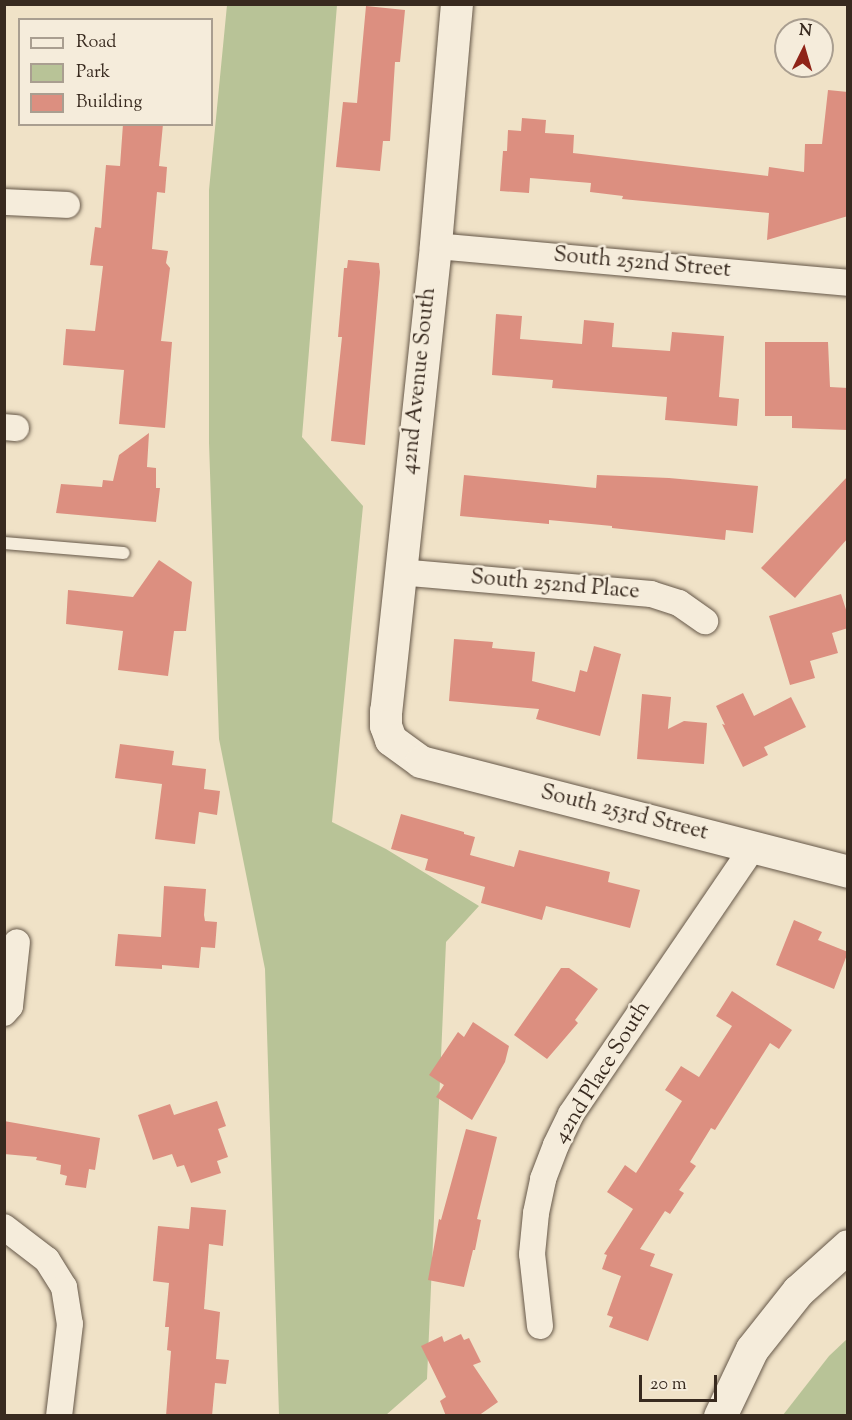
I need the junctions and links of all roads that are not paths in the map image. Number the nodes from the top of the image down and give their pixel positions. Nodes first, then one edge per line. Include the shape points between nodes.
1 (457, 4) edge
2 (4, 202) edge
3 (67, 205) dead end
4 (436, 246) junction
5 (848, 283) edge
6 (4, 543) edge
7 (124, 553) dead end
8 (399, 572) junction
9 (705, 621) dead end
10 (403, 751) joint
11 (753, 847) junction
12 (848, 872) edge
13 (17, 942) dead end
14 (4, 1013) edge
15 (4, 1227) edge
16 (848, 1246) edge
17 (540, 1326) dead end
18 (59, 1416) edge
19 (720, 1416) edge

1 - 4 street, 42nd Avenue South
2 - 3 street
4 - 5 street, South 252nd Street
4 - 8 street, 42nd Avenue South
6 - 7 lane
8 - 9 street, South 252nd Place via 651,594 679,603
8 - 10 street, 42nd Avenue South via 386,726 391,741
10 - 11 street, South 253rd Street via 421,762
11 - 12 street, South 253rd Street
11 - 17 street, 42nd Place South via 571,1114 556,1145 543,1179 532,1254
13 - 14 street via 10,1006
15 - 18 street via 48,1260 64,1287 70,1324
16 - 19 main road via 798,1291 752,1349

